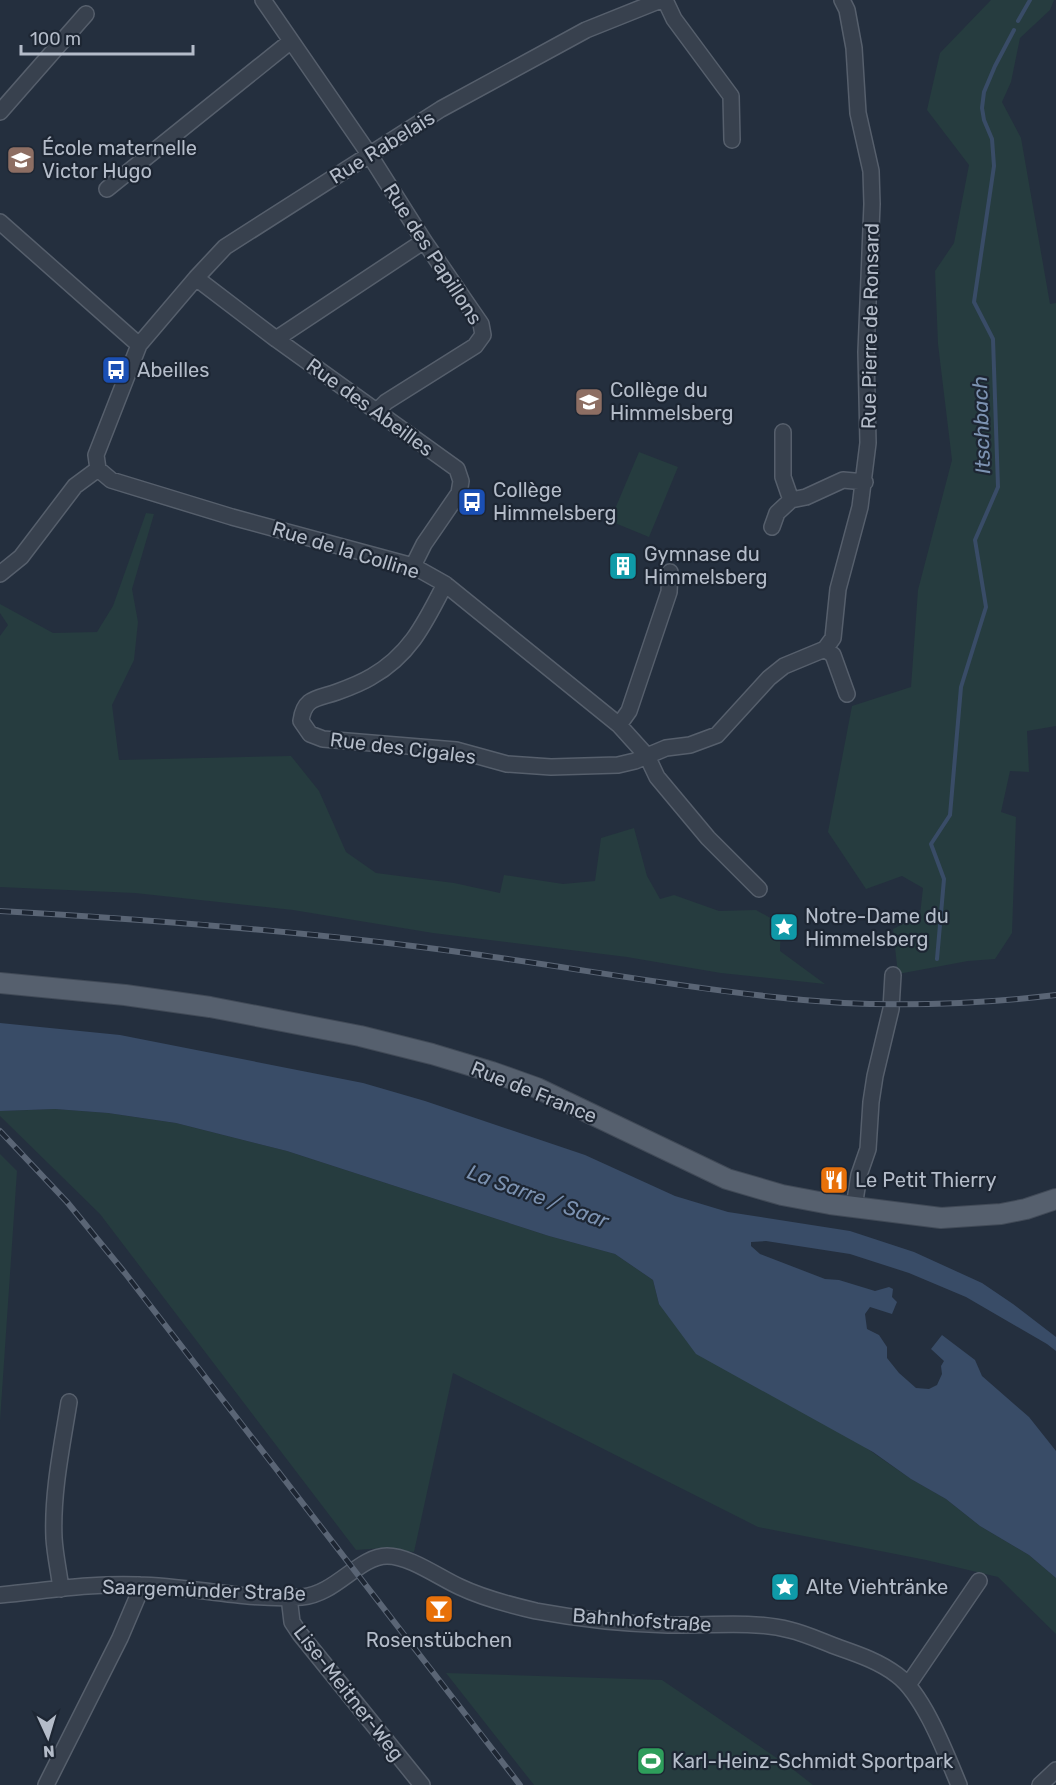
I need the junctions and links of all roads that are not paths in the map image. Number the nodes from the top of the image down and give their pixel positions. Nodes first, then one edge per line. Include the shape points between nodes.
1 (263, 0) edge
2 (663, 0) edge
3 (842, 0) edge
4 (86, 14) dead end
5 (291, 41) junction
6 (0, 112) edge
7 (732, 140) dead end
8 (369, 154) junction
9 (107, 189) dead end
10 (0, 222) edge
11 (424, 241) junction
12 (196, 278) junction
13 (276, 339) junction
14 (139, 345) junction
15 (378, 411) junction
16 (783, 432) dead end
17 (98, 469) junction
18 (865, 482) junction
19 (791, 500) junction
20 (772, 527) dead end
21 (413, 566) junction
22 (670, 572) dead end
23 (0, 574) edge
24 (445, 585) junction
25 (825, 649) junction
26 (847, 694) dead end
27 (619, 725) junction
28 (648, 756) junction
29 (759, 889) dead end
30 (893, 975) dead end
31 (0, 983) edge
32 (0, 993) edge
33 (125, 994) junction
34 (1055, 1201) edge
35 (854, 1207) junction
36 (69, 1402) dead end
37 (373, 1559) joint
38 (979, 1581) dead end
39 (139, 1585) junction
40 (61, 1589) junction
41 (0, 1595) edge
42 (289, 1597) junction
43 (908, 1684) junction
44 (1056, 1770) edge
45 (46, 1785) edge
46 (422, 1785) edge
47 (959, 1785) edge
48 (1040, 1785) edge

1 - 5 street, Rue des Papillons
2 - 7 street via 730,96
2 - 8 street, Rue Rabelais via 586,30 441,109
3 - 18 street, Rue Pierre de Ronsard via 855,48 858,113 871,171
4 - 6 street
5 - 8 street, Rue des Papillons
5 - 9 street
8 - 11 street, Rue des Papillons
8 - 12 street, Rue Rabelais via 225,247
10 - 14 street
11 - 13 street
11 - 15 street, Rue des Papillons via 481,324 483,334 475,346 386,402
12 - 13 street, Rue des Abeilles
12 - 14 street, Rue Rabelais
13 - 15 street, Rue des Abeilles
14 - 17 street, Rue Rabelais via 96,455
15 - 21 street, Rue des Abeilles via 457,469 462,481 459,493
16 - 19 street via 783,477
17 - 21 street, Rue de la Colline via 111,480
17 - 23 street via 75,486 21,557
18 - 19 street via 843,480
18 - 25 street, Rue Pierre de Ronsard via 838,589 833,638
19 - 20 street via 777,513
21 - 24 street, Rue de la Colline
22 - 27 street via 669,592 629,711
24 - 27 street, Rue de la Colline
24 - 28 street, Rue des Cigales via 417,637 397,660 370,678 312,699 303,710 301,721 310,734 323,739 456,750 507,764 618,765
25 - 26 street via 833,655
25 - 28 street via 784,666 717,735
27 - 28 street, Rue de la Colline
28 - 29 street, Rue de la Colline via 664,786
30 - 35 street via 891,1010 875,1076 867,1149
31 - 33 main road, Rue de France
32 - 33 main road
33 - 35 main road, Rue de France via 360,1036 462,1063 555,1096 737,1183
34 - 35 main road, Rue de France via 1001,1214 941,1218
36 - 40 street via 54,1538
37 - 42 street, Saargemünder Straße via 321,1593
37 - 43 street, Bahnhofstraße via 384,1556 406,1560 464,1589 556,1615 790,1630 863,1656
38 - 43 street
39 - 40 street, Saargemünder Straße
39 - 42 street, Saargemünder Straße
39 - 45 street via 138,1598 120,1638
40 - 41 street, Saargemünder Straße
42 - 46 street, Lise-Meitner-Weg via 292,1622 300,1634
43 - 47 street, Bahnhofstraße
44 - 48 street

